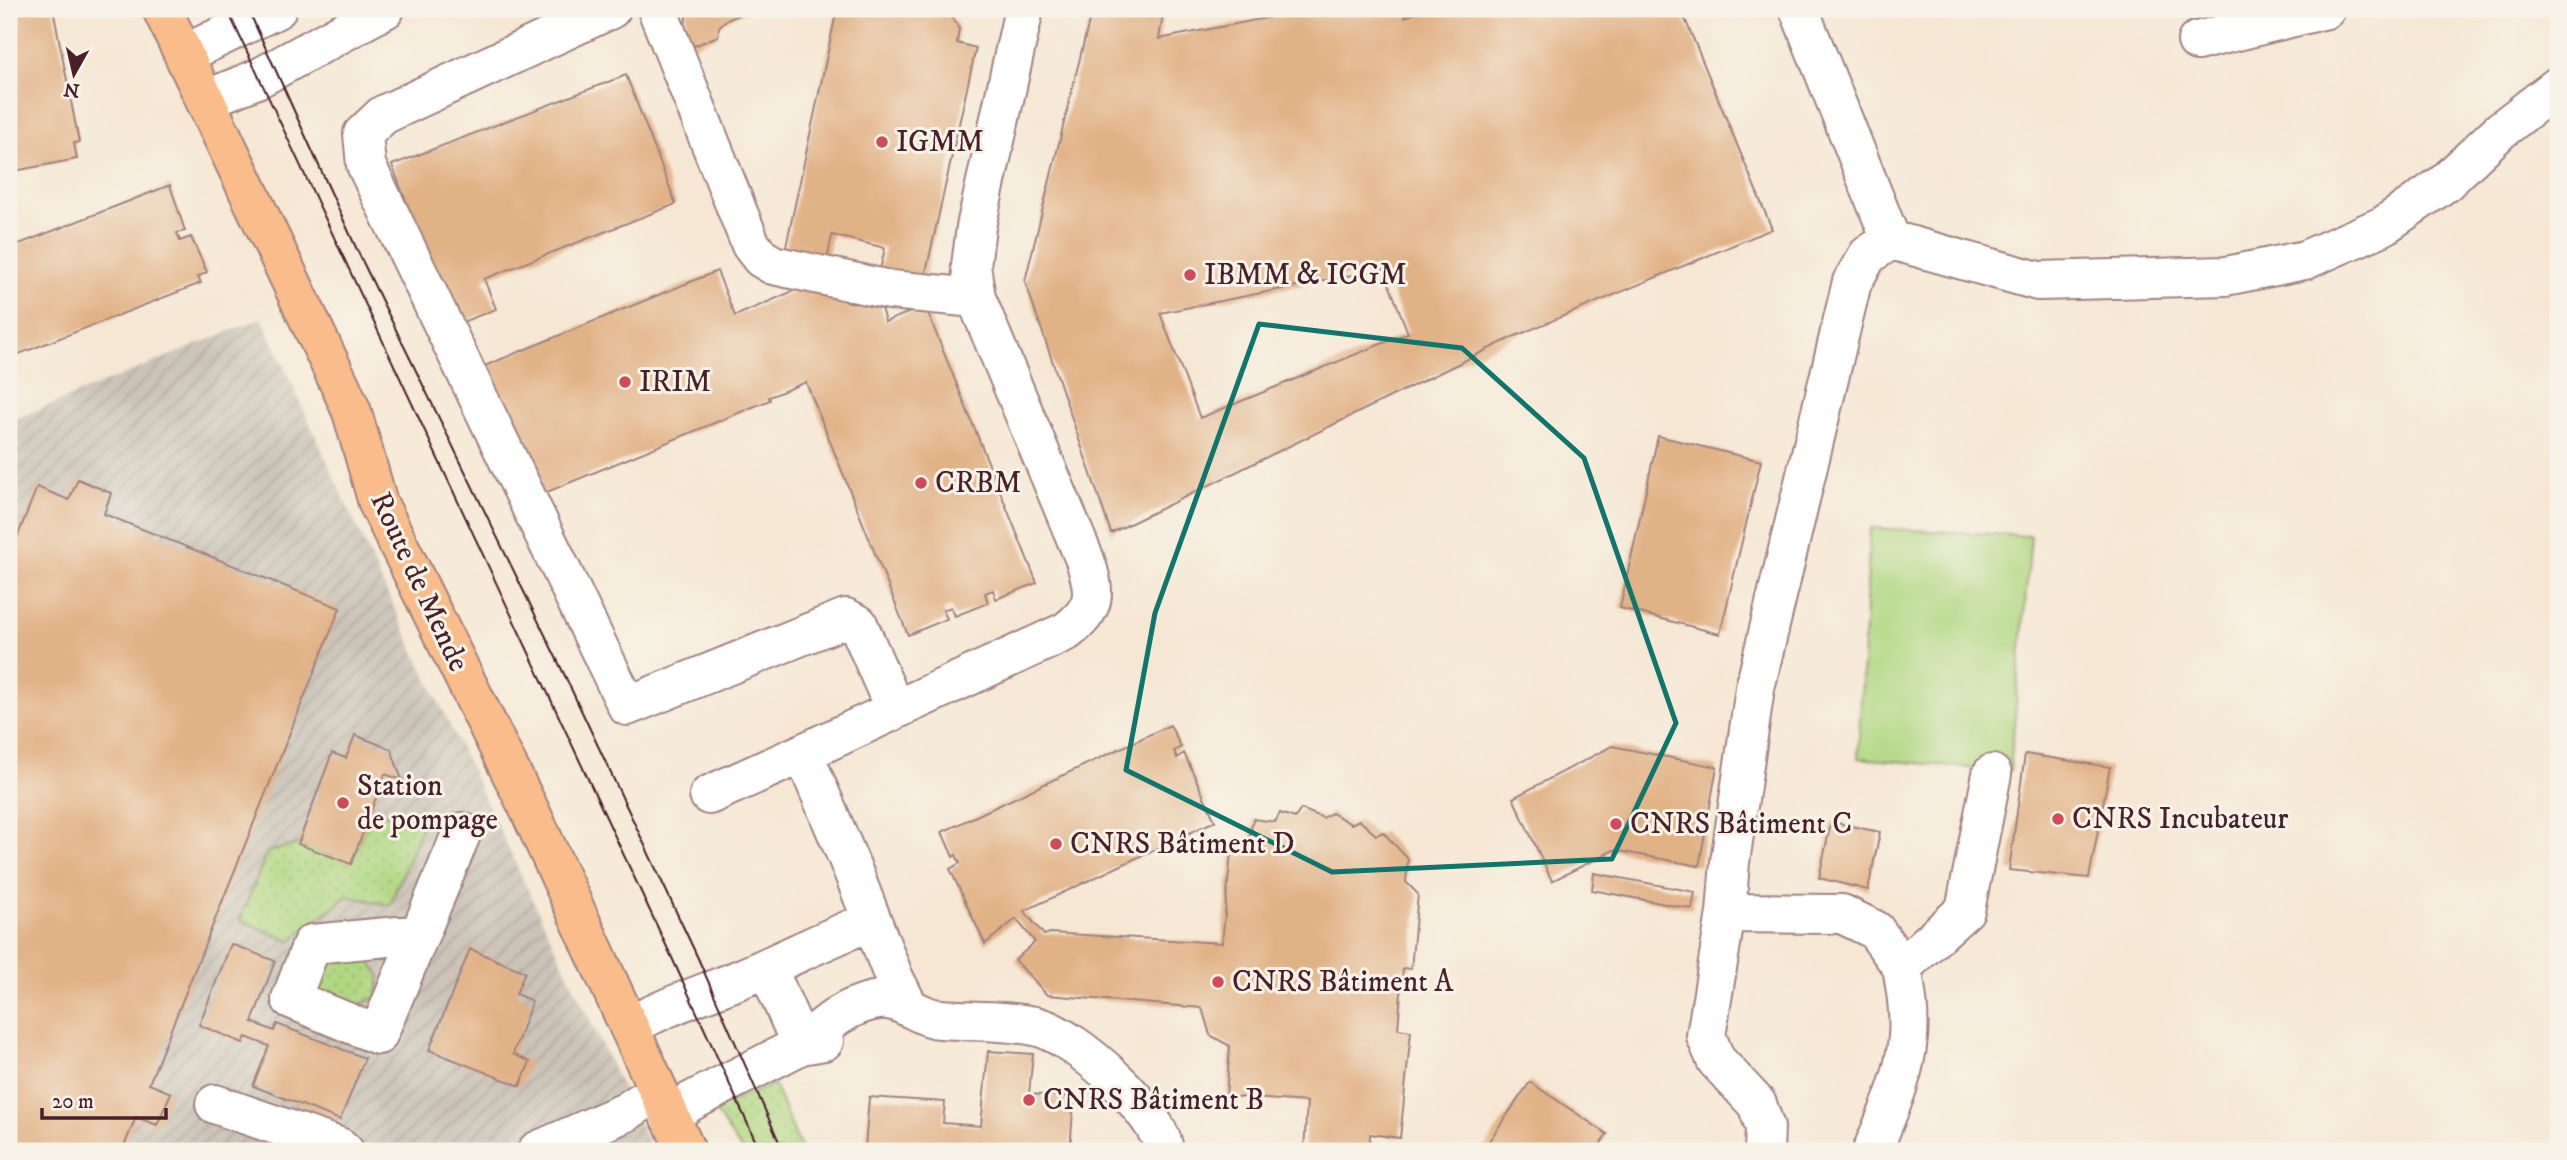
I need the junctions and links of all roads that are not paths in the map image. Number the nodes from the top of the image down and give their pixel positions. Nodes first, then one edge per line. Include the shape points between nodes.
1 (162, 9) edge
2 (277, 9) edge
3 (385, 9) edge
4 (611, 9) edge
5 (657, 9) edge
6 (1024, 9) edge
7 (1799, 9) edge
8 (2326, 9) edge
9 (2197, 41) dead end
10 (185, 54) junction
11 (2558, 86) edge
12 (205, 100) junction
13 (1891, 240) junction
14 (976, 298) junction
15 (895, 710) junction
16 (803, 753) junction
17 (1992, 774) dead end
18 (709, 795) dead end
19 (462, 832) dead end
20 (1726, 913) junction
21 (871, 920) junction
22 (420, 934) dead end
23 (767, 967) junction
24 (1902, 967) junction
25 (907, 1004) junction
26 (629, 1027) junction
27 (801, 1045) junction
28 (664, 1103) junction
29 (215, 1104) dead end
30 (344, 1151) edge
31 (537, 1151) edge
32 (686, 1151) edge
33 (1164, 1151) edge
34 (1764, 1151) edge
35 (1872, 1151) edge

1 - 10 main road, Route de Mende
2 - 10 street
3 - 12 street via 259,78
4 - 15 street via 383,115 363,134 366,165 627,706 845,618 858,624
5 - 14 street via 751,245 761,258 773,265 890,290
6 - 14 street via 976,227 971,266
7 - 13 street
8 - 9 street
10 - 12 main road, Route de Mende
11 - 13 street via 2501,130 2445,183 2404,212 2305,260 2226,276 2038,281
12 - 26 main road, Route de Mende via 346,400 378,503 530,811
13 - 20 street via 1868,255 1852,282 1755,688
14 - 15 street via 1085,560 1094,596 1088,610 1067,631
15 - 16 street
16 - 18 street
16 - 21 street
17 - 24 street via 1965,910
19 - 22 street
20 - 24 street via 1842,914 1875,930
20 - 34 street via 1706,1036 1716,1060 1757,1104 1765,1127
21 - 23 street
21 - 25 street
23 - 26 street
23 - 27 street
24 - 35 street via 1908,1038 1896,1092
25 - 27 street via 843,1038
25 - 33 street via 932,1018 1037,1027 1076,1045 1155,1124
26 - 28 main road, Route de Mende
27 - 28 street via 690,1102
28 - 31 street via 626,1112
28 - 32 main road, Route de Mende
29 - 30 street

